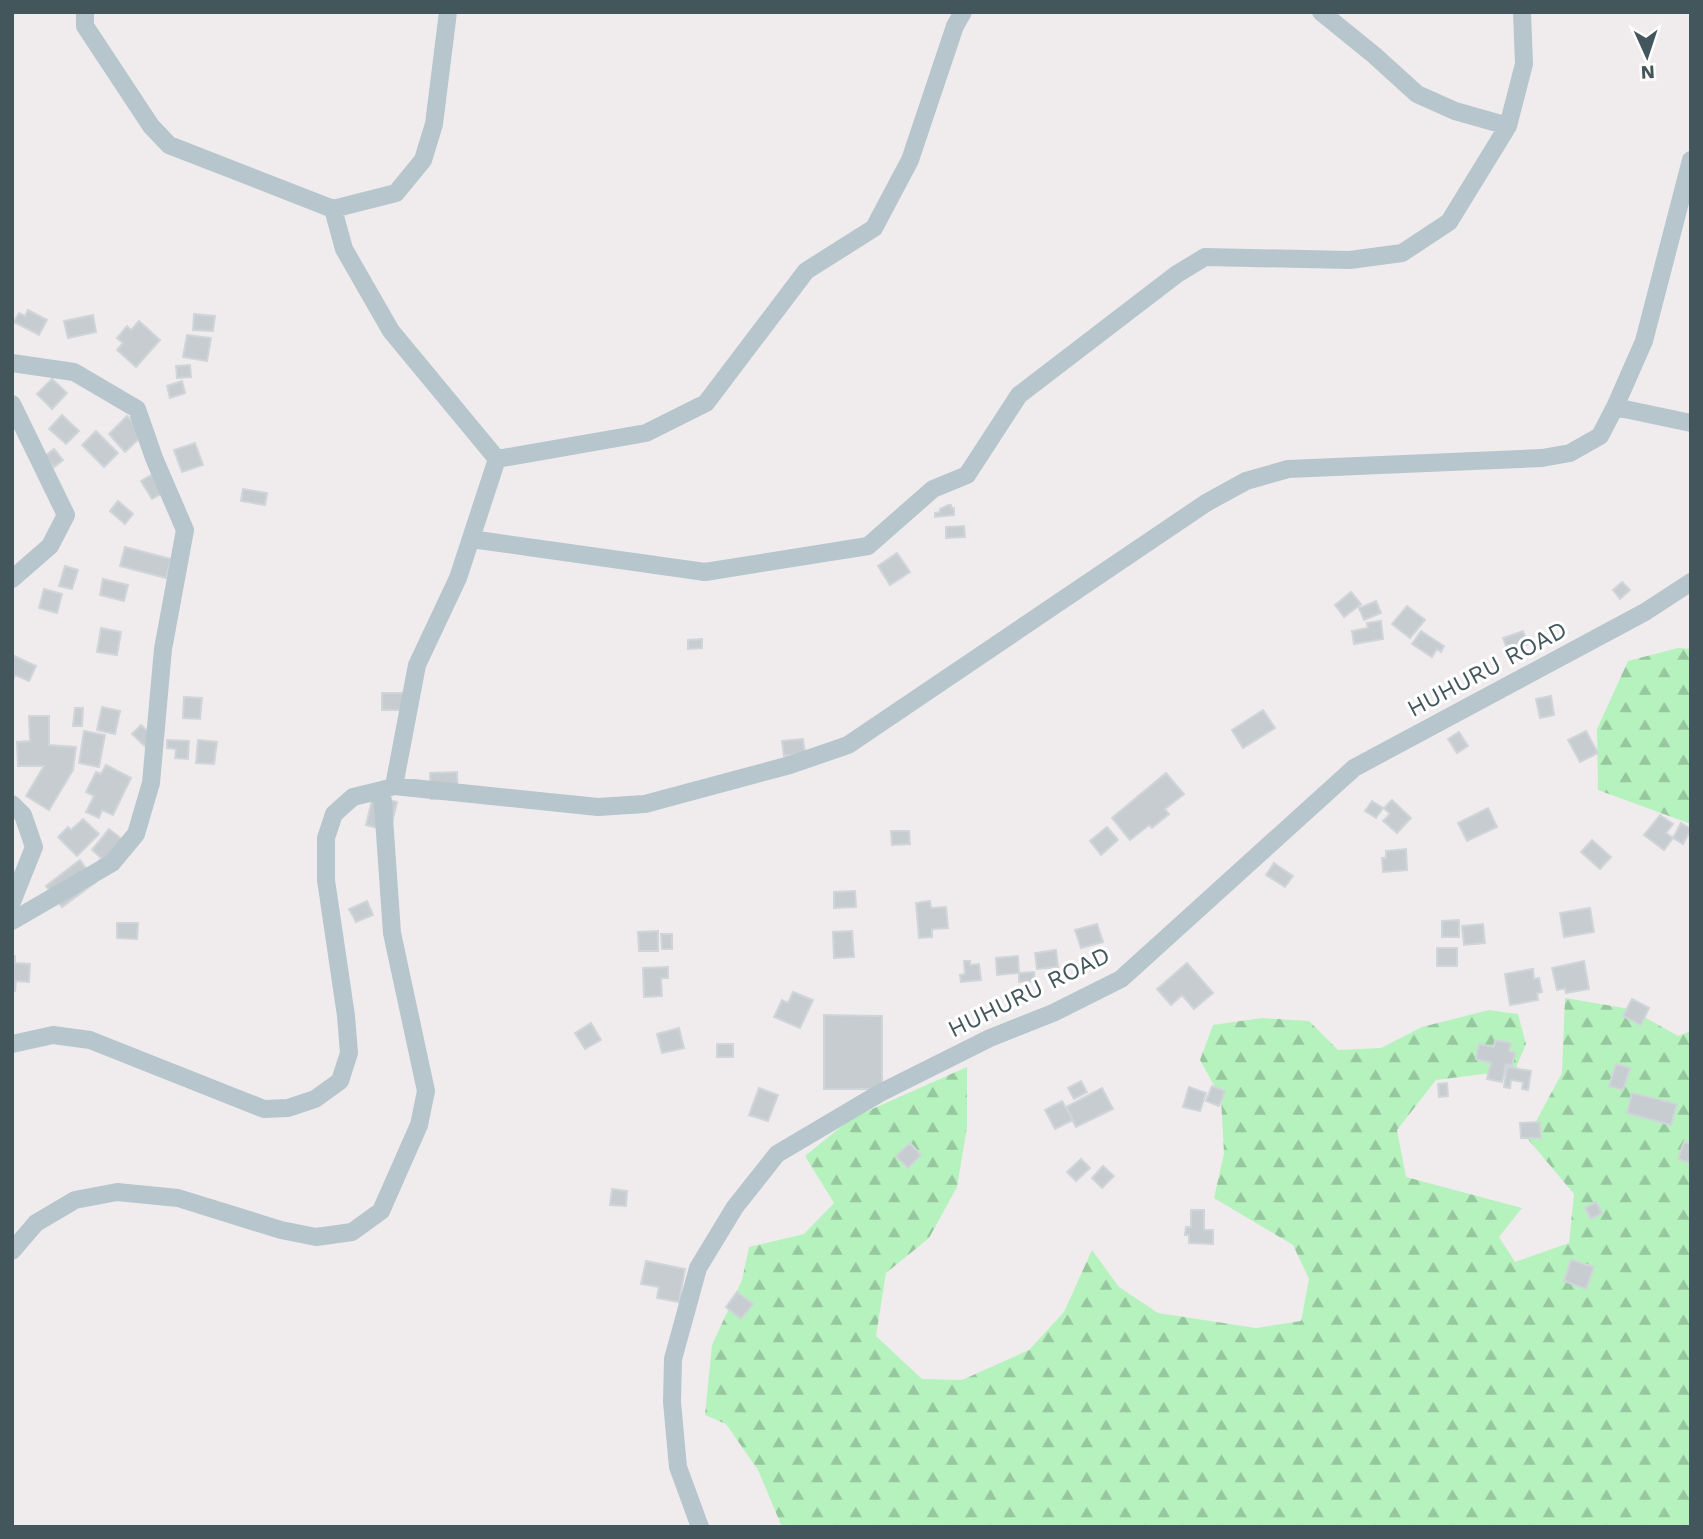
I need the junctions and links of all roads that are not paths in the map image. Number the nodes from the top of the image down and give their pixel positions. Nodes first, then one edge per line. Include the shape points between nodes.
1 (85, 12) edge
2 (448, 12) edge
3 (963, 12) edge
4 (1321, 12) edge
5 (1521, 12) edge
6 (1508, 126) junction
7 (1691, 160) edge
8 (333, 209) junction
9 (12, 363) edge
10 (12, 404) edge
11 (1615, 407) junction
12 (1691, 423) edge
13 (497, 460) junction
14 (471, 539) junction
15 (12, 579) edge
16 (1691, 582) edge
17 (388, 788) junction
18 (12, 804) edge
19 (12, 902) edge
20 (12, 921) edge
21 (12, 1044) edge
22 (12, 1251) edge
23 (700, 1527) edge

1 - 8 street via 85,26 150,125 170,145
2 - 8 street via 434,124 424,160 396,192
3 - 13 street via 909,160 874,228 806,271 706,402 646,433
4 - 6 street via 1417,94
5 - 6 street via 1524,64
6 - 14 street via 1449,222 1402,253 1350,260 1205,257 1177,274 1019,395 967,475 933,489 867,546 705,572
7 - 11 street via 1644,341
8 - 13 street via 344,249 391,331
9 - 20 street via 74,372 137,409 184,530 163,649 151,783 136,834 112,863
10 - 15 street via 66,515 50,546
11 - 12 street
11 - 17 street via 1600,436 1570,453 1288,469 1246,481 1206,503 848,745 790,765 645,804 598,807
13 - 14 street
14 - 17 street via 417,665
16 - 23 street, HUHURU ROAD via 1645,612 1353,768 1121,979 905,1081 777,1154 735,1207 698,1268 673,1359 678,1467
17 - 21 street via 353,797 334,814 326,838 326,880 349,1052 340,1081 315,1099 288,1108 264,1109 90,1040 53,1035
17 - 22 street via 392,933 426,1091 419,1125 381,1211 352,1232 316,1237 178,1198 117,1192 75,1200 36,1223
18 - 19 street via 23,815 34,847

